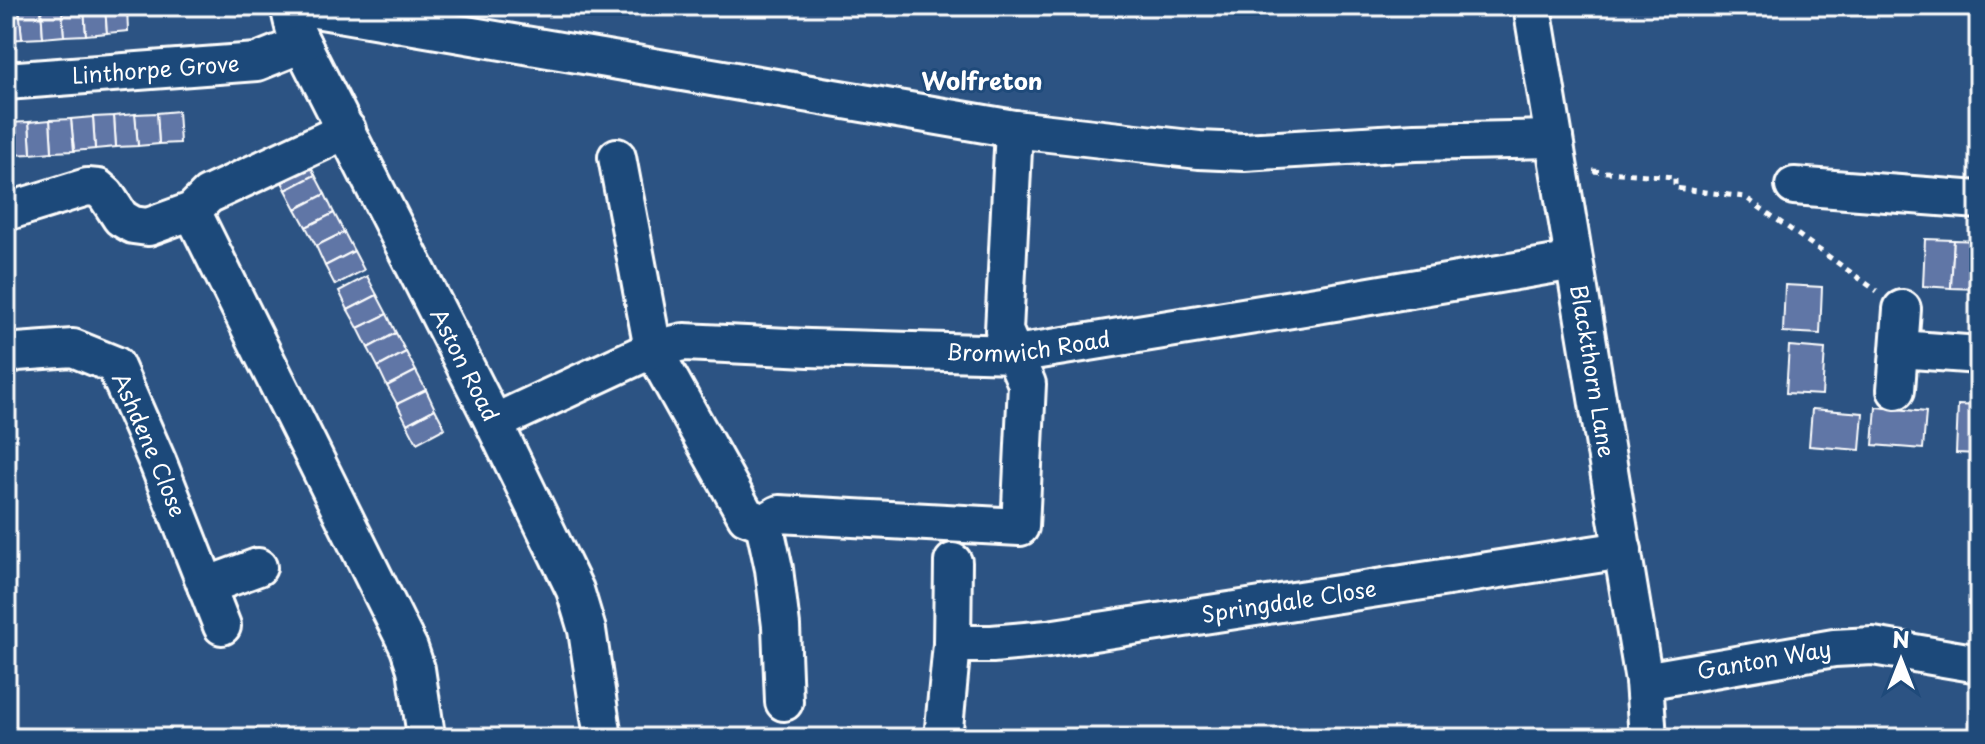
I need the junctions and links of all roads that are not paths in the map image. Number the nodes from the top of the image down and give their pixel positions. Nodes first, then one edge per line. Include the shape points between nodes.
1 (289, 6) edge
2 (298, 6) edge
3 (1532, 6) edge
4 (302, 44) junction
5 (6, 81) edge
6 (1014, 129) junction
7 (347, 130) junction
8 (1557, 153) junction
9 (617, 157) dead end
10 (1794, 186) dead end
11 (1979, 200) edge
12 (192, 211) junction
13 (6, 212) edge
14 (1574, 261) junction
15 (1902, 309) road end
16 (653, 349) junction
17 (1900, 349) junction
18 (1015, 354) junction
19 (1979, 355) edge
20 (6, 356) edge
21 (1896, 390) dead end
22 (494, 423) junction
23 (764, 523) junction
24 (1623, 550) junction
25 (953, 562) dead end
26 (258, 567) dead end
27 (206, 586) junction
28 (222, 626) dead end
29 (952, 644) junction
30 (1979, 664) edge
31 (1644, 681) junction
32 (784, 702) dead end
33 (944, 728) dead end
34 (425, 729) dead end
35 (603, 738) edge
36 (1648, 738) edge

1 - 4 street, Aston Road
2 - 6 street
3 - 8 street, Blackthorn Lane
4 - 5 street, Linthorpe Grove via 257,62
4 - 7 street, Aston Road
6 - 8 street via 1244,152 1415,142
6 - 18 street via 1004,331
7 - 12 street via 208,195
7 - 22 street, Aston Road
8 - 14 street, Blackthorn Lane
9 - 16 street
10 - 11 street
12 - 13 street via 148,227 133,225 98,188 87,187
12 - 34 street via 409,648
14 - 18 street, Bromwich Road
14 - 24 street, Blackthorn Lane
15 - 17 street
16 - 18 street, Bromwich Road via 684,342
16 - 22 street, Bromwich Road
16 - 23 street via 746,516
17 - 19 street
17 - 21 street
18 - 23 street via 1027,384 1020,527 779,514
20 - 27 street, Ashdene Close via 73,348 115,365
22 - 35 street, Aston Road via 575,590 587,630
23 - 32 street via 781,626
24 - 29 street, Springdale Close via 1048,639
24 - 31 street, Blackthorn Lane
25 - 29 street
26 - 27 street
27 - 28 street, Ashdene Close
29 - 33 street
30 - 31 street, Ganton Way via 1873,646
31 - 36 street, Blackthorn Lane

